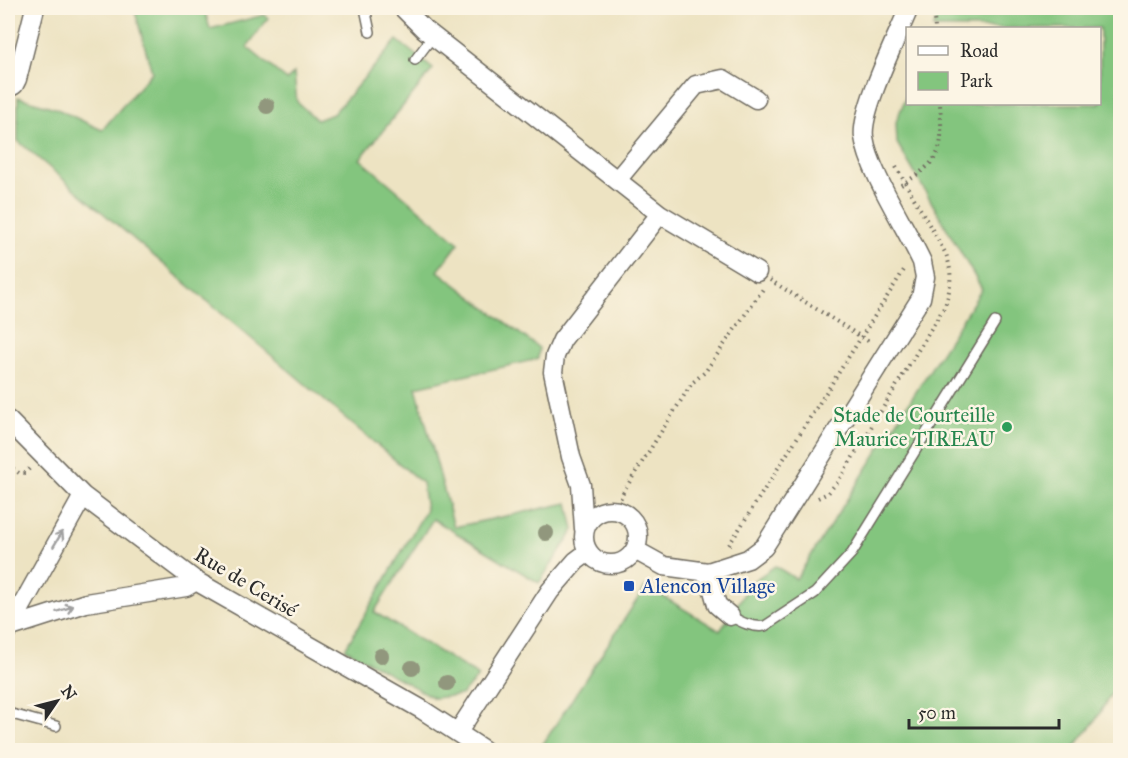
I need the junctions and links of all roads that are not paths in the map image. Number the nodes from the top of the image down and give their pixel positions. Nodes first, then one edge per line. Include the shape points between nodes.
1 (35, 8) edge
2 (365, 8) edge
3 (403, 8) edge
4 (909, 8) edge
5 (370, 32) dead end
6 (434, 36) junction
7 (16, 40) edge
8 (415, 60) dead end
9 (8, 88) edge
10 (756, 99) dead end
11 (617, 180) junction
12 (660, 214) junction
13 (763, 276) road end
14 (995, 322) dead end
15 (8, 420) edge
16 (581, 485) junction
17 (83, 496) junction
18 (612, 510) junction
19 (584, 529) junction
20 (635, 550) junction
21 (588, 552) junction
22 (708, 572) junction
23 (196, 581) junction
24 (730, 616) joint
25 (9, 627) edge
26 (8, 713) edge
27 (56, 726) dead end
28 (458, 732) junction
29 (484, 750) edge

1 - 7 street
2 - 5 lane
3 - 6 street
4 - 22 street via 868,110 863,135 869,159 922,262 925,278 921,298 764,547 748,559
6 - 8 lane
6 - 11 street
7 - 9 street via 17,79
10 - 11 street via 723,79 696,85
11 - 12 street
12 - 13 street
12 - 16 street via 562,340 555,356 553,372
14 - 24 lane via 852,553 815,593 765,626 750,625
15 - 17 street, Rue de Cerisé
16 - 18 street
16 - 19 street
17 - 23 street, Rue de Cerisé
25 -> 17 street
18 - 19 street via 589,520
18 - 20 street via 634,521 638,531
19 - 21 street
20 - 21 street via 620,563 608,564
20 - 22 street via 664,566
21 - 28 street via 550,591
22 - 24 street via 717,605
25 -> 23 street via 86,603 186,587
23 - 28 street, Rue de Cerisé
26 - 27 lane
28 - 29 street, Rue de Cerisé

